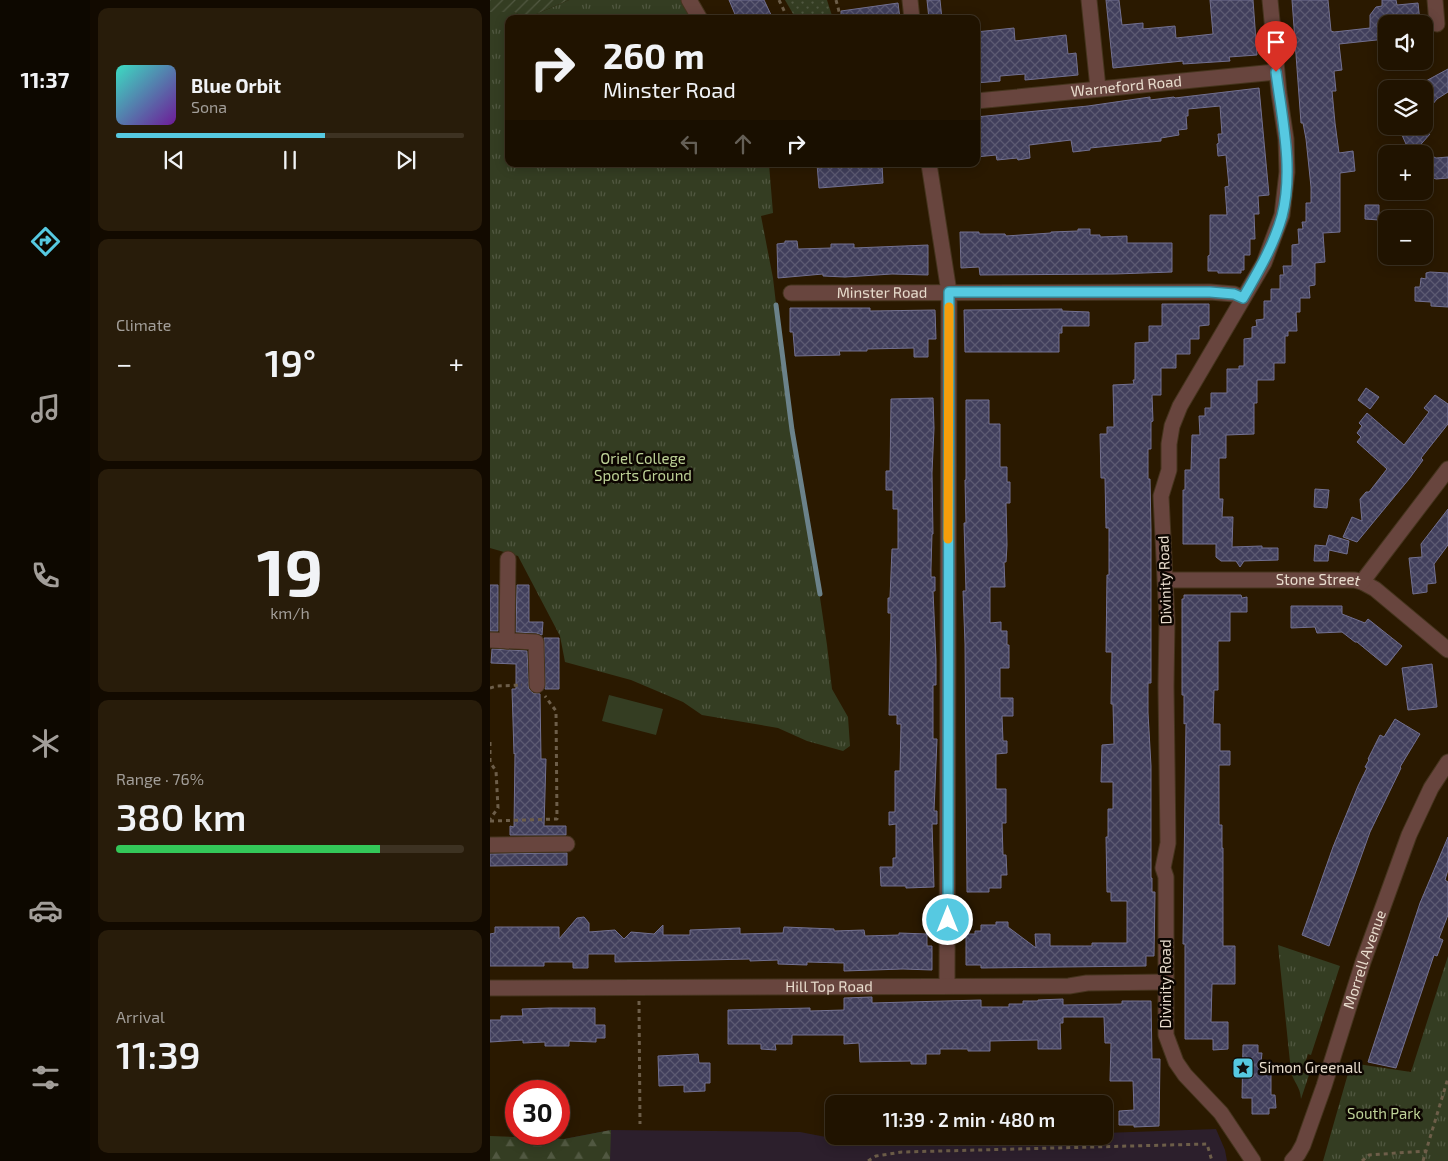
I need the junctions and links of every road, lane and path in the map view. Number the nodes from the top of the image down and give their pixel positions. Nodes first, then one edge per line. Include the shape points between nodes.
1 (689, 0) edge
2 (779, 0) edge
3 (836, 0) edge
4 (910, 0) edge
5 (1090, 0) edge
6 (1270, 0) edge
7 (1435, 0) edge
8 (698, 15) edge
9 (786, 15) edge
10 (840, 15) edge
11 (912, 15) edge
12 (1437, 24) dead end
13 (1276, 72) junction
14 (1098, 88) junction
15 (980, 100) edge
16 (929, 167) edge
17 (949, 292) junction
18 (791, 293) dead end
19 (1243, 298) junction
20 (1448, 469) edge
21 (508, 559) dead end
22 (1166, 580) junction
23 (1362, 582) junction
24 (490, 640) edge
25 (506, 641) junction
26 (1448, 650) edge
27 (536, 685) junction
28 (490, 688) edge
29 (490, 742) edge
30 (1448, 762) edge
31 (490, 820) edge
32 (566, 844) dead end
33 (490, 845) edge
34 (1167, 982) junction
35 (947, 986) junction
36 (490, 988) edge
37 (639, 988) junction
38 (1448, 1078) edge
39 (640, 1124) dead end
40 (1425, 1151) junction
41 (868, 1161) edge
42 (1212, 1161) edge
43 (1253, 1161) edge
44 (1292, 1161) edge
45 (1362, 1161) edge
46 (1423, 1161) edge

1 - 8 street
2 - 9 path
3 - 10 path
4 - 11 street
5 - 14 street
6 - 13 street, Divinity Road
7 - 12 street
13 - 14 street, Warneford Road
13 - 19 street, Divinity Road via 1286,139 1287,172 1282,215 1264,262
14 - 15 street, Warneford Road
16 - 17 street
17 - 18 street, Minster Road
17 - 19 street, Minster Road via 1210,292
17 - 35 street
19 - 22 street, Divinity Road via 1180,406 1172,426 1169,470 1161,496
20 - 23 street
21 - 25 street
22 - 23 street, Stone Street via 1349,579
22 - 34 street, Divinity Road via 1168,843 1164,868
23 - 26 street, Stone Street via 1375,589
24 - 25 street
25 - 27 street via 536,642
27 - 28 path
27 - 31 path via 542,685 544,695 556,711 557,819
29 - 31 path via 498,808
30 - 44 street, Morrell Avenue via 1431,788 1409,835 1303,1145
32 - 33 street
34 - 35 street, Hill Top Road
34 - 43 street, Divinity Road via 1166,1035 1176,1062 1221,1113
35 - 37 street, Hill Top Road
36 - 37 street, Hill Top Road
37 - 39 path
38 - 40 path
40 - 45 path via 1369,1154
40 - 46 path
41 - 42 path via 876,1156 902,1152 1207,1144

